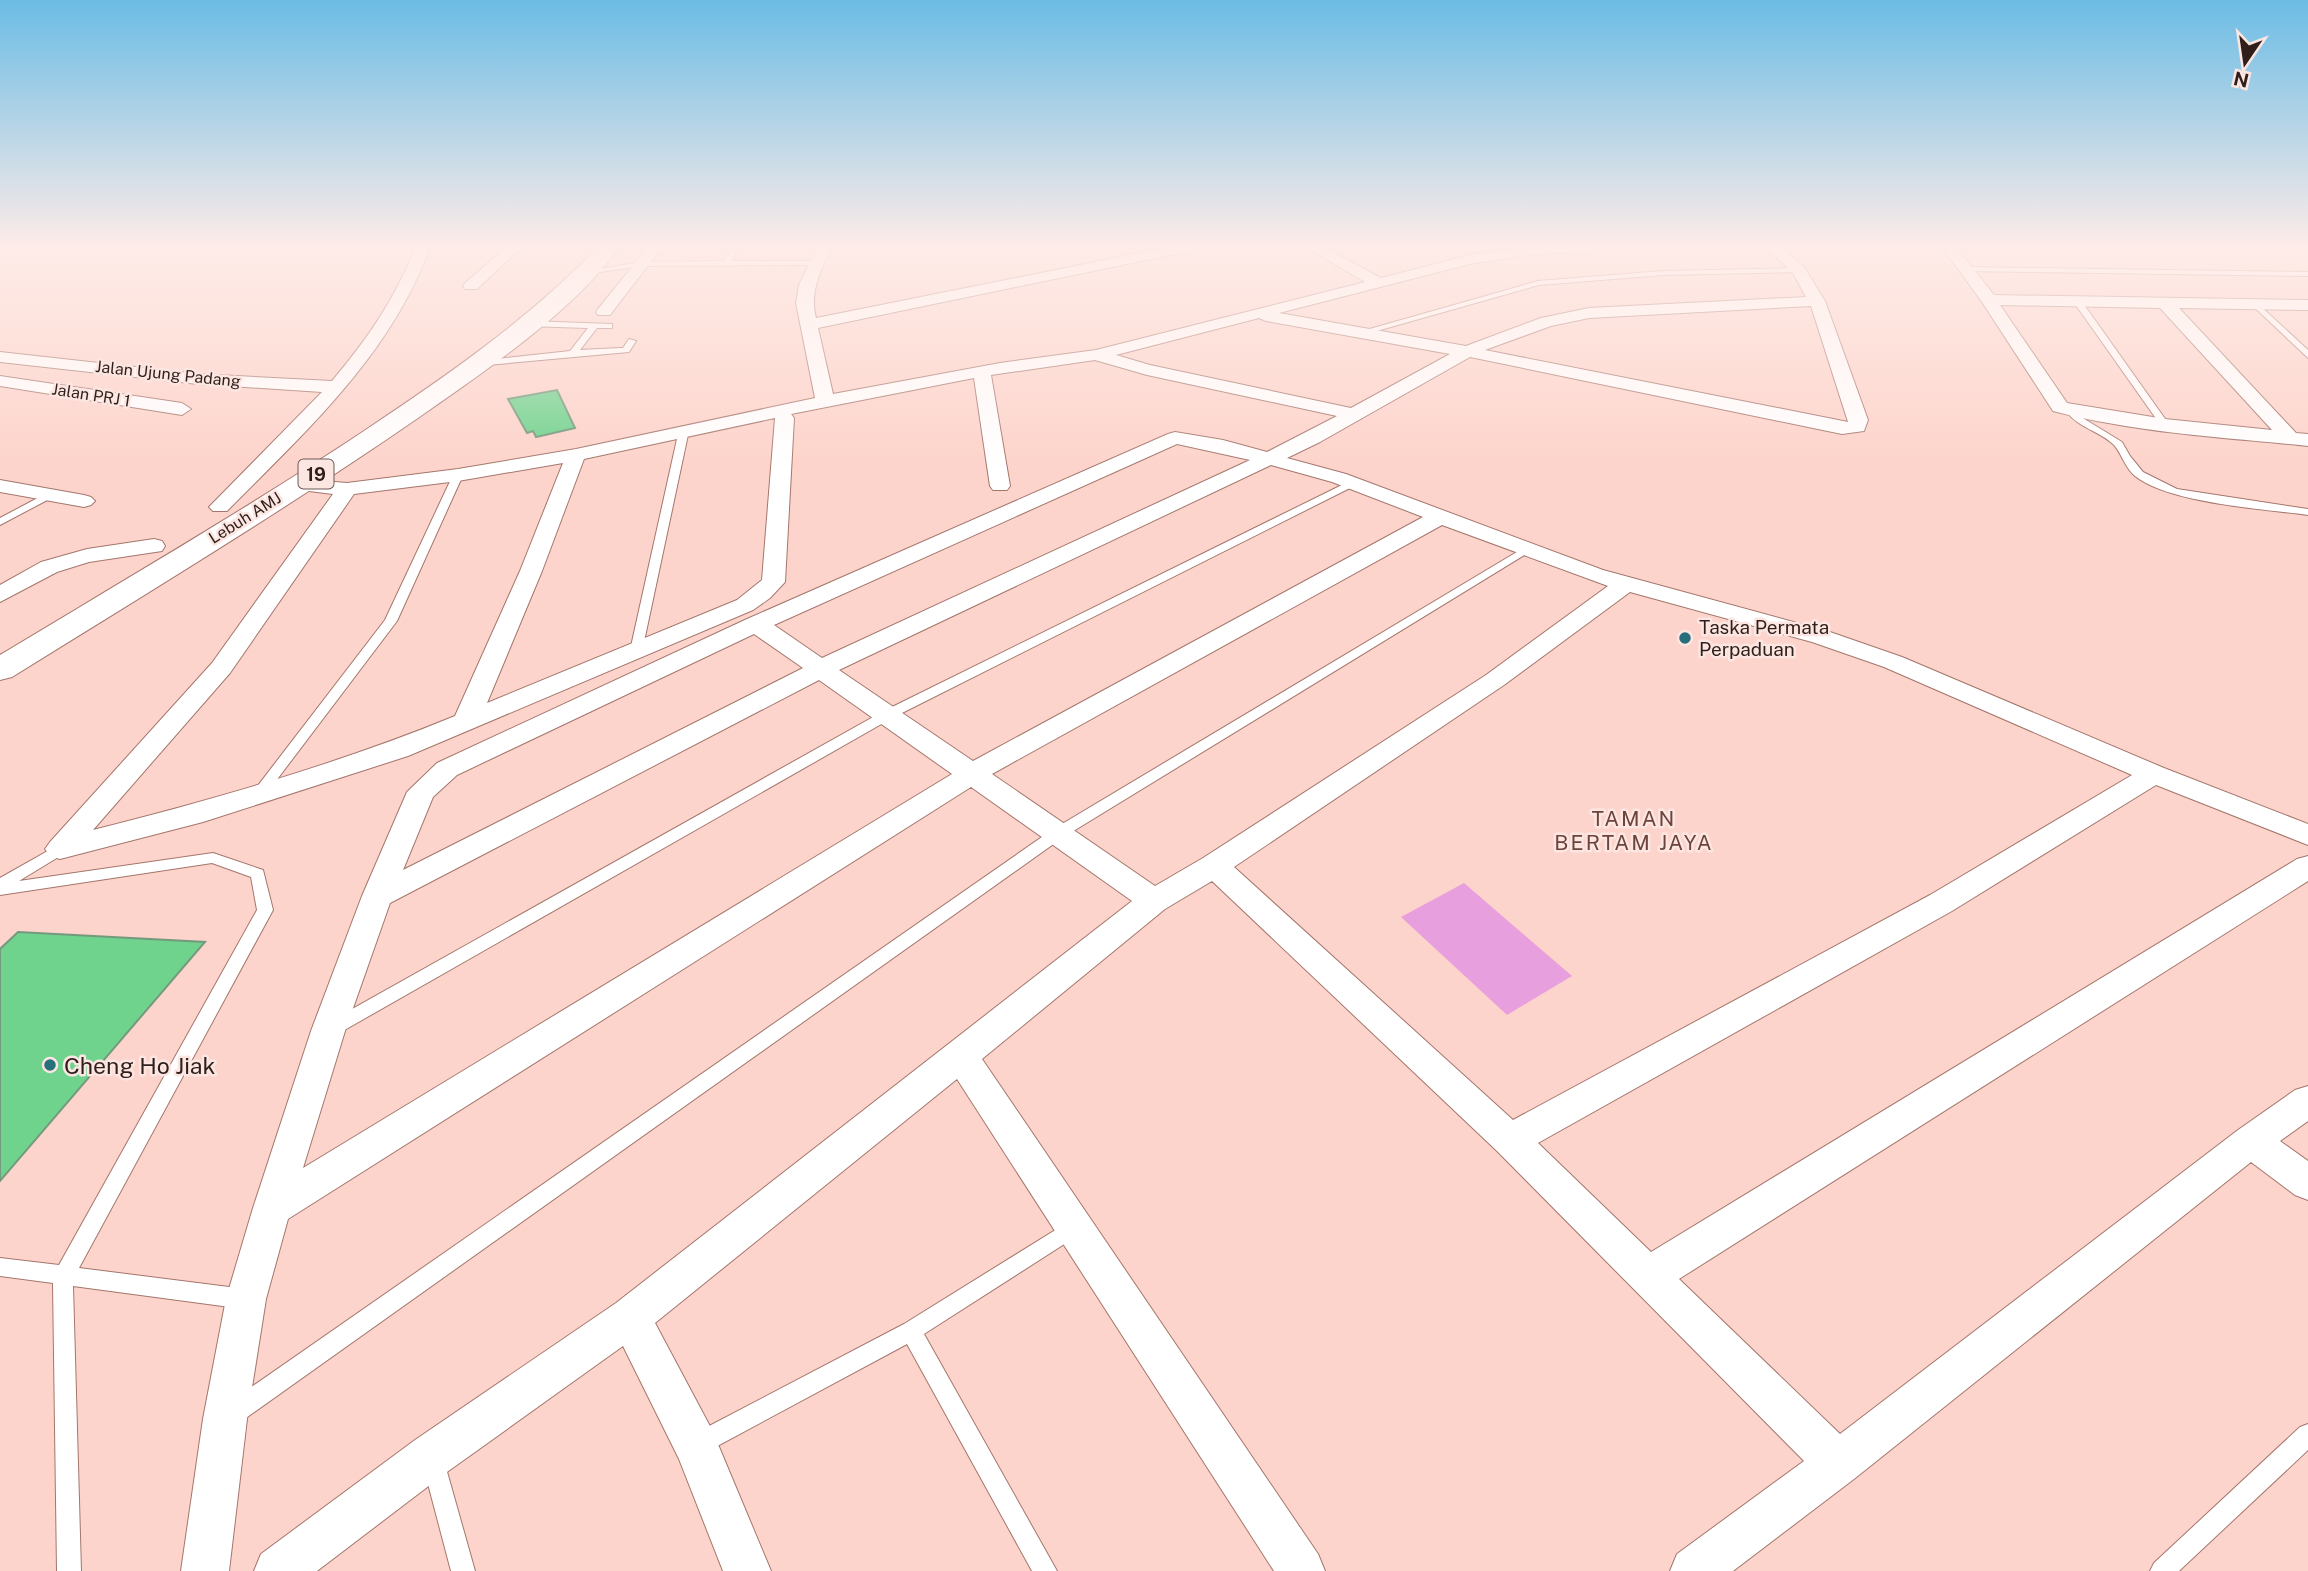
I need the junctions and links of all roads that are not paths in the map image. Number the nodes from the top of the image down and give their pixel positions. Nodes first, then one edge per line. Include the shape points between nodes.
1 (387, 320) edge
2 (495, 320) edge
3 (531, 320) edge
4 (605, 320) edge
5 (807, 320) edge
6 (831, 320) edge
7 (1232, 320) edge
8 (1294, 320) edge
9 (1406, 320) edge
10 (1555, 320) edge
11 (1824, 320) edge
12 (2002, 320) edge
13 (2091, 320) edge
14 (2182, 320) edge
15 (2273, 320) edge
16 (528, 324) junction
17 (808, 325) junction
18 (594, 326) junction
19 (1363, 332) junction
20 (632, 341) dead end
21 (1465, 351) junction
22 (573, 352) junction
23 (1096, 355) junction
24 (2308, 355) edge
25 (0, 357) edge
26 (478, 364) junction
27 (982, 372) junction
28 (0, 381) edge
29 (336, 387) junction
30 (825, 401) junction
31 (182, 409) dead end
32 (2071, 411) junction
33 (1353, 414) junction
34 (784, 418) dead end
35 (2165, 425) junction
36 (684, 430) junction
37 (2299, 439) edge
38 (576, 454) junction
39 (1270, 458) junction
40 (458, 475) junction
41 (1352, 483) junction
42 (300, 485) junction
43 (0, 486) edge
44 (1000, 486) dead end
45 (347, 489) junction
46 (49, 495) junction
47 (84, 501) dead end
48 (220, 507) junction
49 (2308, 512) edge
50 (1442, 516) junction
51 (0, 522) edge
52 (154, 546) junction
53 (1527, 549) junction
54 (95, 582) dead end
55 (1625, 584) junction
56 (0, 595) edge
57 (756, 624) junction
58 (636, 651) junction
59 (820, 669) junction
60 (0, 670) edge
61 (887, 715) junction
62 (465, 724) junction
63 (971, 774) junction
64 (2154, 775) junction
65 (257, 796) junction
66 (1057, 834) junction
67 (2308, 835) edge
68 (60, 849) junction
69 (1214, 866) junction
70 (2308, 867) edge
71 (0, 887) edge
72 (377, 896) junction
73 (1154, 901) junction
74 (328, 1031) junction
75 (961, 1056) junction
76 (2308, 1101) edge
77 (1510, 1140) junction
78 (2251, 1141) junction
79 (2308, 1183) edge
80 (272, 1208) junction
81 (1074, 1227) junction
82 (0, 1267) edge
83 (1648, 1276) junction
84 (63, 1277) junction
85 (246, 1299) junction
86 (630, 1317) junction
87 (911, 1331) junction
88 (225, 1419) junction
89 (2308, 1435) edge
90 (696, 1446) junction
91 (431, 1455) junction
92 (1838, 1464) junction
93 (69, 1571) edge
94 (205, 1571) edge
95 (278, 1571) edge
96 (463, 1571) edge
97 (747, 1571) edge
98 (1045, 1571) edge
99 (1301, 1571) edge
100 (1694, 1571) edge
101 (2162, 1571) edge

1 - 29 street
2 - 48 highway, Lebuh AMJ / 19 via 450,357 307,454
3 - 16 highway, Lebuh AMJ / 19
4 - 18 lane
5 - 17 street
6 - 17 street
7 - 23 street
8 - 19 street
9 - 19 lane
10 - 21 street
11 - 21 street via 1857,427 1842,428
12 - 32 street via 2060,407
13 - 35 lane
14 - 37 street
15 - 24 lane
16 - 18 lane
16 - 26 highway, Lebuh AMJ / 19
17 - 30 street
18 - 22 lane
19 - 21 street
20 - 22 lane via 620,351
21 - 33 street
22 - 26 lane
23 - 27 street
23 - 33 street
25 - 29 street, Jalan Ujung Padang via 198,379
26 - 42 highway, Lebuh AMJ / 19
27 - 30 street
27 - 44 street
28 - 31 street, Jalan PRJ 1
29 - 48 street
30 - 36 street
32 - 35 street
32 - 49 lane via 2119,444 2138,474 2174,492
33 - 39 street
34 - 58 street via 773,582 745,605
35 - 37 street
36 - 38 street
36 - 58 lane
38 - 40 street
38 - 62 street
39 - 41 street
39 - 57 street via 1175,438
39 - 59 street
40 - 45 street
40 - 65 lane via 391,621
41 - 50 street
41 - 61 lane
42 - 45 street
42 - 60 highway, Lebuh AMJ / 19
43 - 46 street
45 - 68 street via 221,668
46 - 47 street
46 - 51 lane
48 - 52 highway, Lebuh AMJ / 19
50 - 53 street
50 - 63 street
52 - 54 highway, Lebuh AMJ / 19
52 - 56 street via 49,566
53 - 55 street
53 - 66 lane
55 - 64 street via 1893,662
55 - 69 street via 1495,680
57 - 59 street
57 - 72 street via 447,769 421,792
58 - 62 street
59 - 61 street
59 - 72 street
61 - 63 street
61 - 74 lane
62 - 65 street
63 - 66 street
63 - 80 street
64 - 67 street
64 - 77 street via 1941,903
65 - 68 street
66 - 73 street
66 - 88 lane
68 - 71 lane
69 - 73 street
69 - 77 street
70 - 83 street
71 - 84 lane via 214,858 258,874 265,910
72 - 74 street
73 - 75 street
74 - 80 street
75 - 81 street
75 - 86 street
76 - 78 street
77 - 83 street
78 - 79 street
78 - 92 street
80 - 85 street
81 - 87 lane
81 - 99 street
82 - 84 lane
83 - 92 street
84 - 85 lane
84 - 93 lane
85 - 88 street
86 - 90 street
86 - 91 street
87 - 90 lane
87 - 98 lane
88 - 94 street
89 - 101 lane
90 - 97 street
91 - 95 street
91 - 96 lane
92 - 100 street

